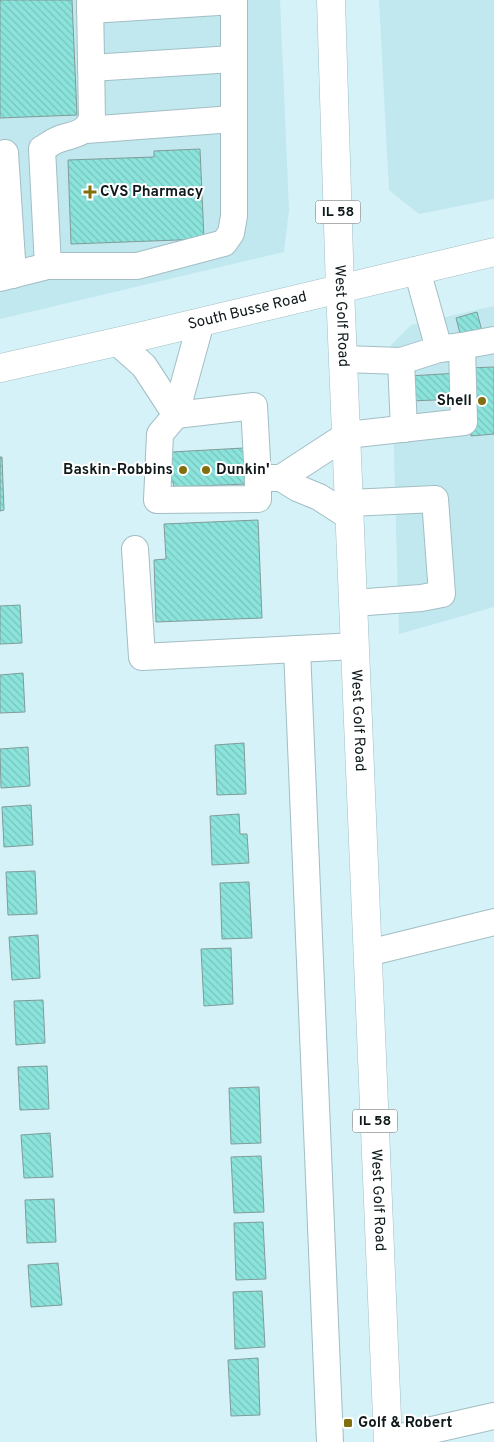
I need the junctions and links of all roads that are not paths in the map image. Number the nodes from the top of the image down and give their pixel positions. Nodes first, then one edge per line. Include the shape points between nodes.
1 (234, 0) edge
2 (331, 0) edge
3 (90, 5) edge
4 (233, 59) junction
5 (92, 68) junction
6 (234, 119) junction
7 (86, 130) junction
8 (42, 149) junction
9 (2, 154) edge
10 (44, 184) junction
11 (493, 256) edge
12 (160, 260) junction
13 (48, 266) junction
14 (417, 270) junction
15 (7, 277) edge
16 (340, 289) junction
17 (201, 322) junction
18 (494, 340) edge
19 (117, 342) junction
20 (451, 348) junction
21 (344, 359) junction
22 (400, 361) junction
23 (0, 368) edge
24 (176, 415) junction
25 (404, 429) junction
26 (347, 435) junction
27 (270, 478) junction
28 (350, 510) junction
29 (134, 550) dead end
30 (354, 603) junction
31 (356, 646) junction
32 (297, 649) junction
33 (494, 922) edge
34 (368, 953) junction
35 (494, 1416) edge
36 (388, 1441) edge
37 (330, 1442) edge

1 - 3 street
1 - 4 street
2 - 16 main road, West Golf Road / IL 58
3 - 5 street
4 - 5 street
4 - 6 street
5 - 7 street via 92,120
6 - 7 street
6 - 12 street via 234,216 231,233 224,243
7 - 8 street
8 - 9 street
8 - 10 street
9 - 15 street
10 - 12 street via 59,200 61,241 65,249 108,248
10 - 13 street
11 - 14 main road, South Busse Road
12 - 13 street via 137,266
13 - 15 street
14 - 16 main road, South Busse Road
14 - 20 street
16 - 17 main road, South Busse Road
16 - 21 main road, West Golf Road / IL 58
17 - 19 main road, South Busse Road
17 - 24 street
18 - 20 street
19 - 23 main road, South Busse Road
19 - 24 street via 144,366
20 - 22 street
20 - 25 street via 464,422
21 - 22 street
21 - 26 main road, West Golf Road / IL 58
22 - 25 street
24 - 27 street via 254,406
24 - 27 street via 160,434 157,500 258,499
25 - 26 street
26 - 27 street
26 - 28 main road, West Golf Road / IL 58
27 - 28 street
28 - 30 main road, West Golf Road / IL 58
28 - 30 street via 434,499 442,594
29 - 32 street via 142,657
30 - 31 main road, West Golf Road / IL 58
31 - 32 street
31 - 34 main road, West Golf Road / IL 58
32 - 37 street
33 - 34 street
34 - 36 main road, West Golf Road / IL 58
35 - 36 street

